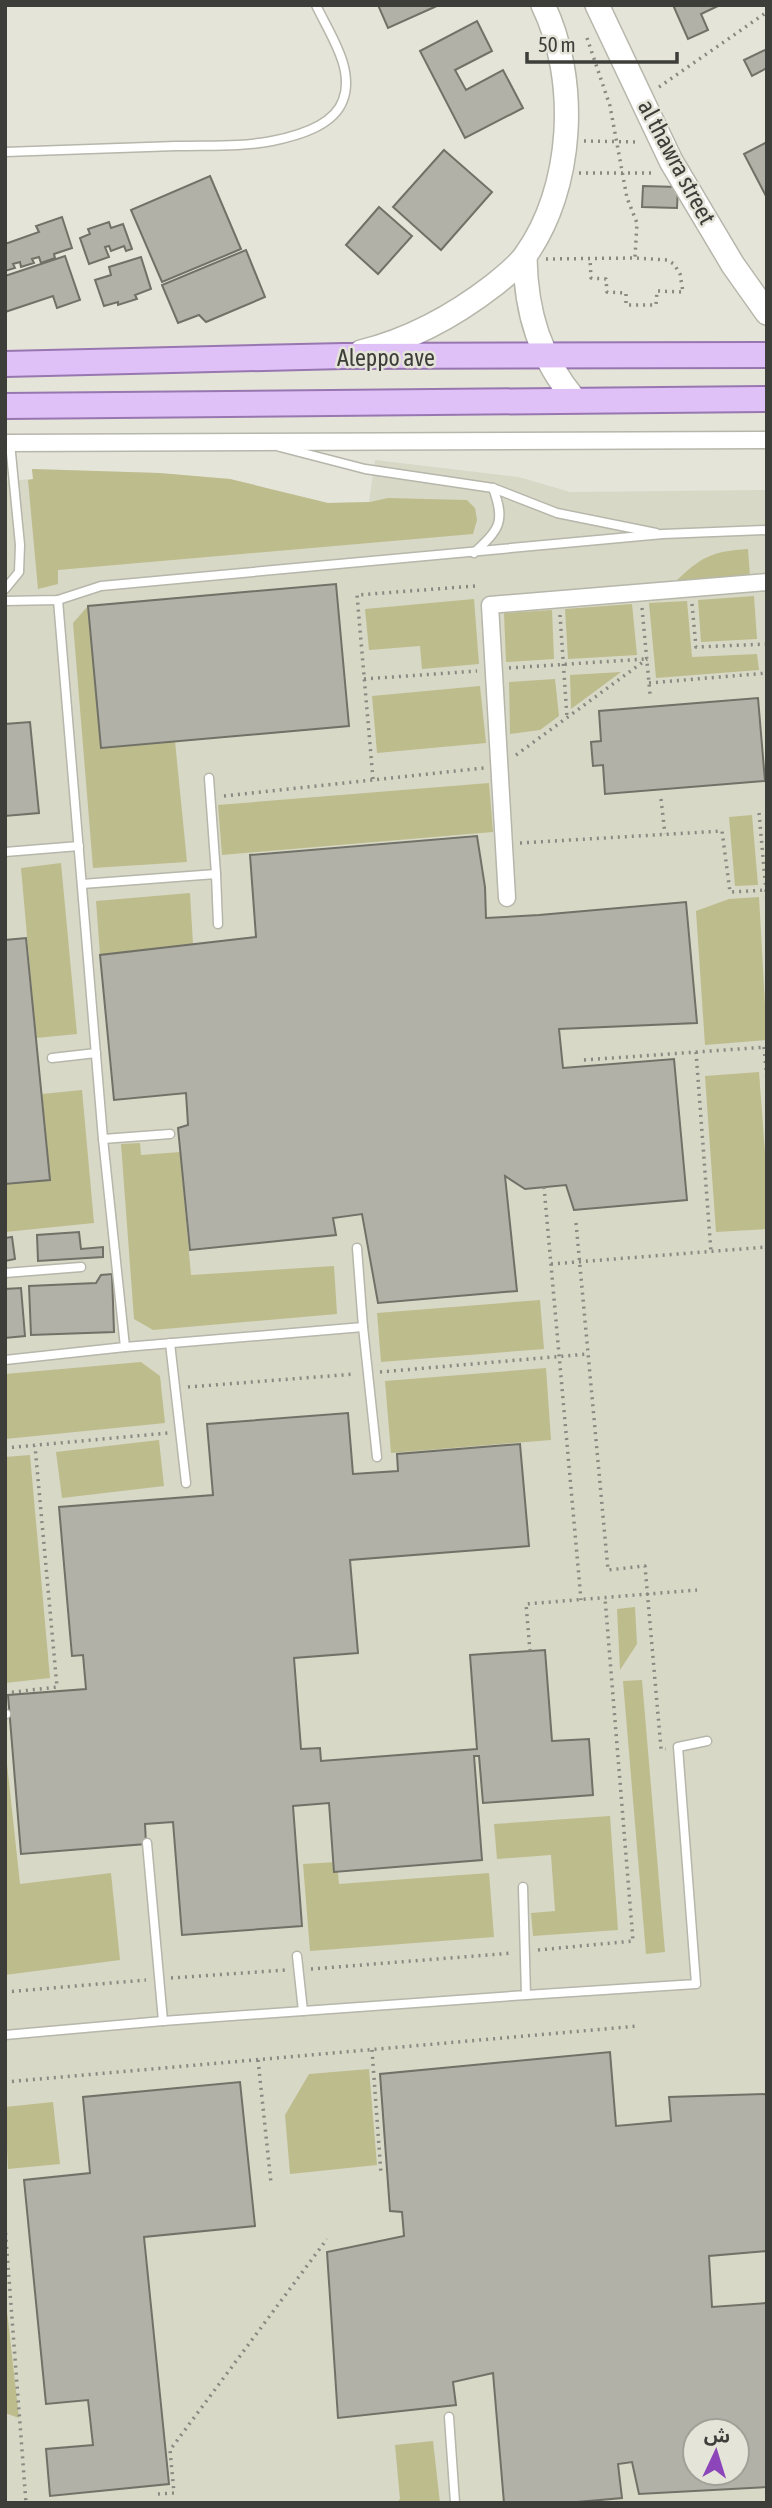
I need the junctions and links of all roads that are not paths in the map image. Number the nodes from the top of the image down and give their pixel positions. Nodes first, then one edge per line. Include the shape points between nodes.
1 (316, 5) edge
2 (543, 5) edge
3 (597, 5) edge
4 (5, 152) edge
5 (524, 258) junction
6 (767, 313) edge
7 (767, 355) edge
8 (344, 356) junction
9 (545, 356) junction
10 (5, 364) edge
11 (767, 399) edge
12 (575, 400) junction
13 (5, 406) edge
14 (767, 440) edge
15 (8, 443) edge
16 (264, 443) junction
17 (493, 488) junction
18 (767, 530) edge
19 (663, 534) junction
20 (474, 553) junction
21 (767, 582) edge
22 (5, 589) edge
23 (58, 600) junction
24 (5, 601) edge
25 (209, 778) dead end
26 (79, 846) junction
27 (5, 852) edge
28 (216, 874) junction
29 (82, 884) junction
30 (507, 898) dead end
31 (218, 924) dead end
32 (96, 1053) junction
33 (52, 1058) dead end
34 (170, 1134) dead end
35 (103, 1139) junction
36 (357, 1248) dead end
37 (81, 1267) dead end
38 (5, 1273) edge
39 (363, 1327) junction
40 (170, 1343) junction
41 (125, 1347) junction
42 (5, 1360) edge
43 (377, 1457) dead end
44 (186, 1483) dead end
45 (706, 1741) dead end
46 (147, 1843) dead end
47 (523, 1887) dead end
48 (297, 1956) dead end
49 (526, 1995) junction
50 (303, 2011) junction
51 (163, 2021) junction
52 (5, 2035) edge
53 (449, 2417) dead end
54 (455, 2503) edge

1 - 4 lane via 341,60 346,91 334,116 306,131 256,144
2 - 5 main road via 559,50 565,86 565,142 555,192
3 - 6 main road, al thawra street via 678,173
5 - 8 main road via 480,296 428,327
5 - 9 main road via 529,309
7 - 9 main road, Aleppo ave
8 - 9 main road, Aleppo ave
8 - 10 main road, Aleppo ave
9 - 12 main road
11 - 12 main road, Aleppo ave
12 - 13 main road, Aleppo ave
14 - 16 street
15 - 16 street
15 - 22 lane via 20,545 19,572
16 - 17 lane via 365,470
17 - 19 lane via 557,513
17 - 20 lane via 500,508 498,530
18 - 19 lane
19 - 20 lane
20 - 23 lane via 101,586
21 - 30 street via 490,604
23 - 24 lane
23 - 26 lane
25 - 28 lane
26 - 27 lane
26 - 29 lane
28 - 29 lane
28 - 31 lane
29 - 32 lane
32 - 33 lane
32 - 35 lane
34 - 35 lane
35 - 41 lane
36 - 39 lane
37 - 38 lane
39 - 40 lane
39 - 43 lane
40 - 41 lane
40 - 44 lane
41 - 42 lane
45 - 49 lane via 678,1748 696,1984
46 - 51 lane
47 - 49 lane
48 - 50 lane
49 - 50 lane
50 - 51 lane
51 - 52 lane
53 - 54 lane

